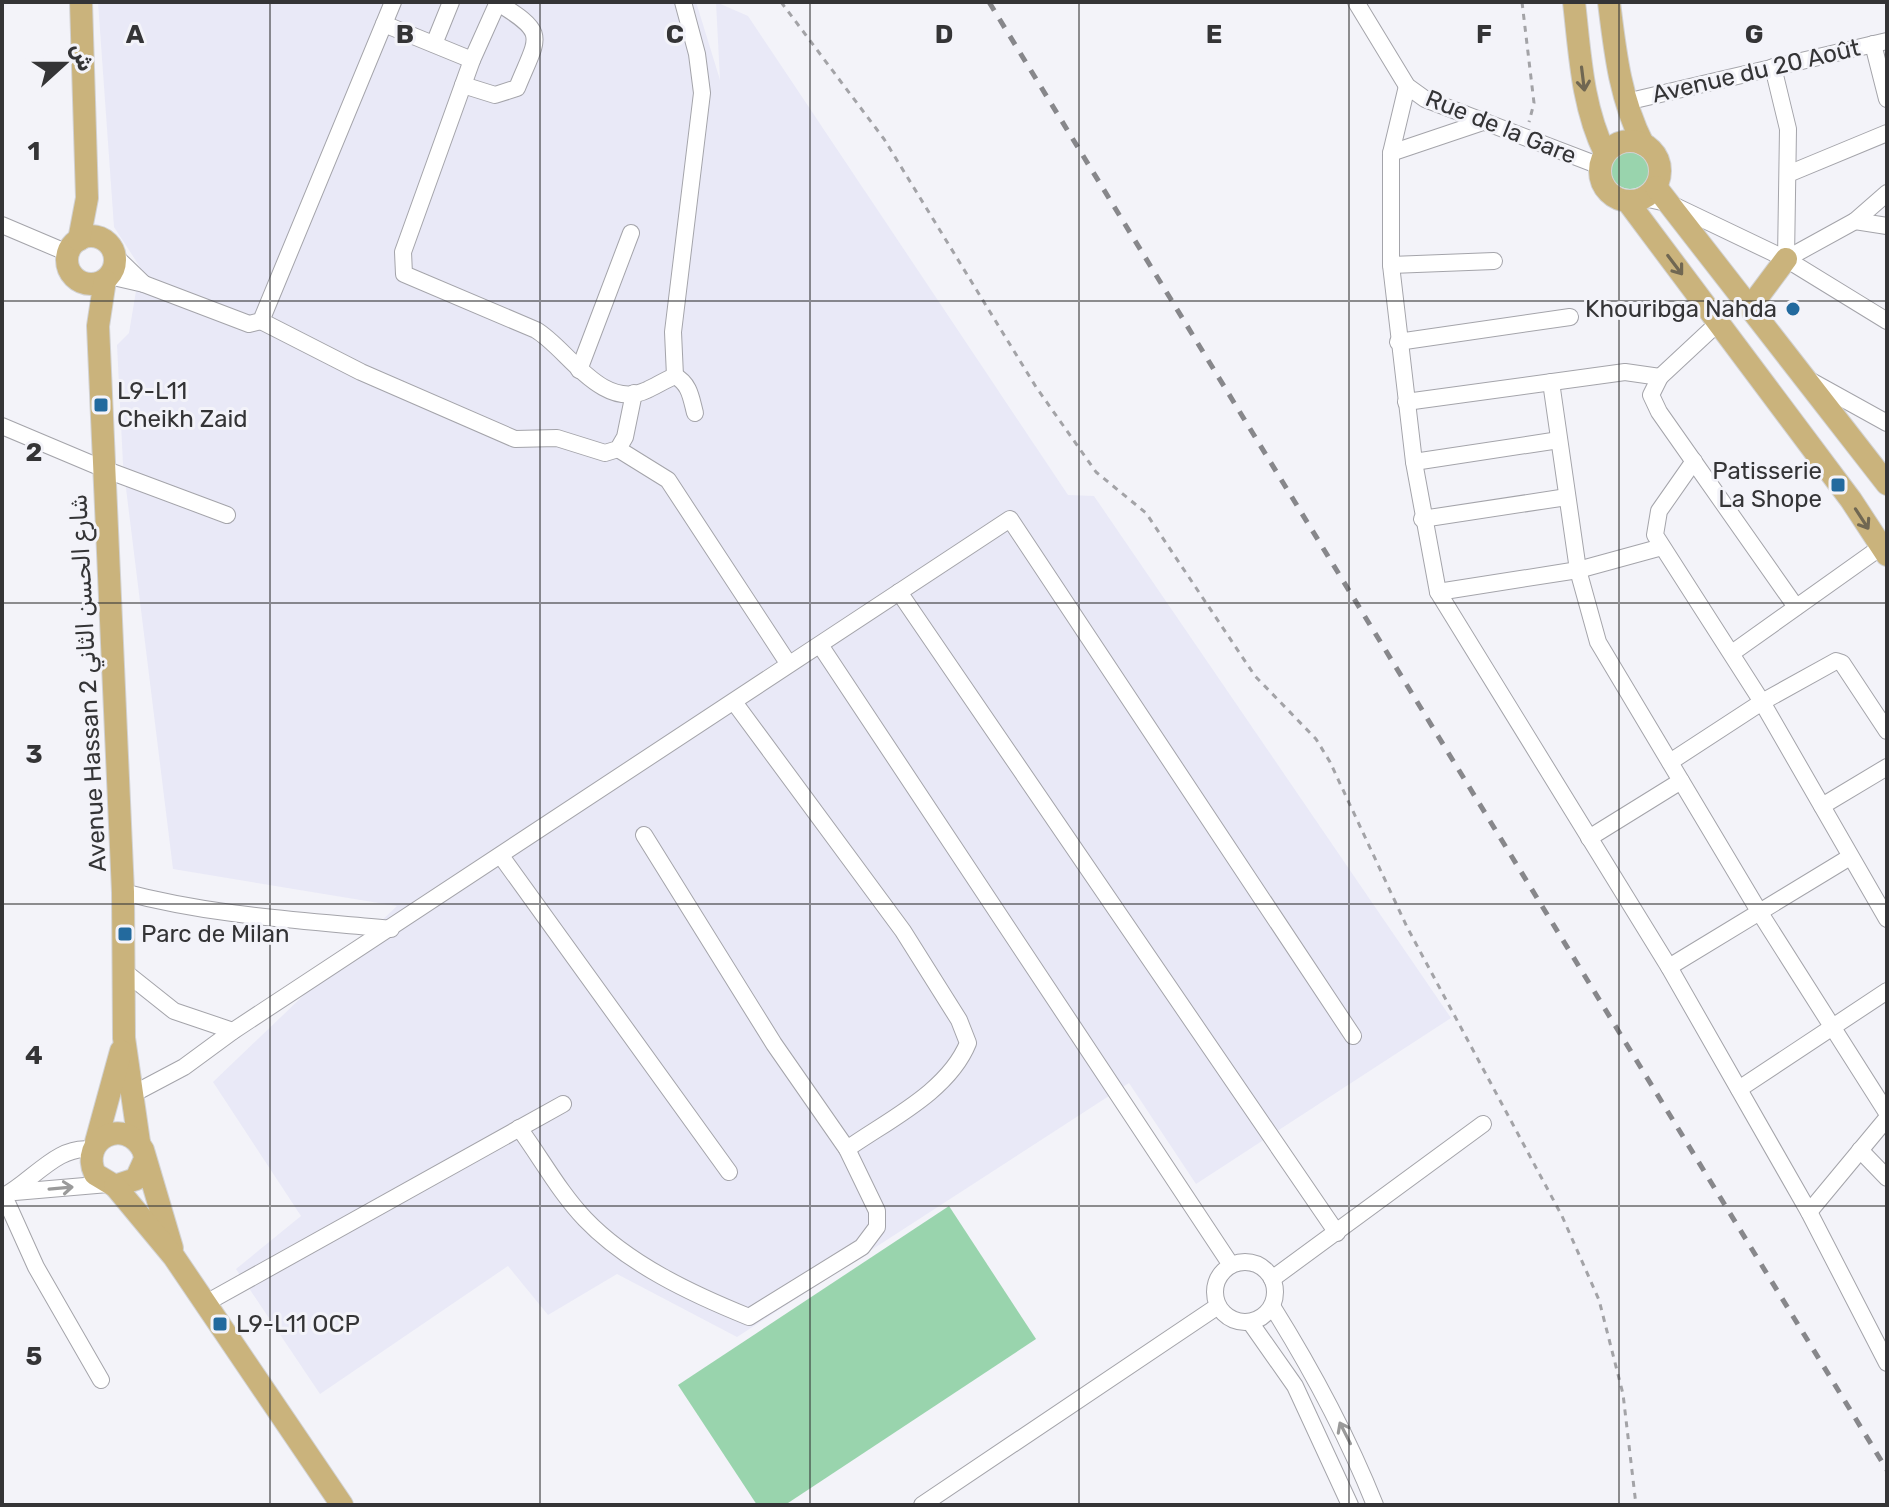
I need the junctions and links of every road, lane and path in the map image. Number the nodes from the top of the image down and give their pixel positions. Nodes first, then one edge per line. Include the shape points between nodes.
1 (81, 2) edge
2 (393, 2) edge
3 (451, 2) edge
4 (498, 2) edge
5 (683, 2) edge
6 (781, 2) edge
7 (1356, 2) edge
8 (1522, 2) edge
9 (1574, 2) edge
10 (1609, 2) edge
11 (384, 24) junction
12 (1880, 42) edge
13 (434, 44) junction
14 (472, 60) junction
15 (1773, 67) junction
16 (463, 85) junction
17 (1407, 86) junction
18 (1887, 99) edge
19 (1626, 102) junction
20 (1483, 122) junction
21 (1887, 133) edge
22 (1525, 137) junction
23 (1643, 144) junction
24 (1391, 153) junction
25 (1603, 160) junction
26 (1788, 174) junction
27 (1887, 193) edge
28 (1643, 196) junction
29 (1671, 204) junction
30 (1855, 221) junction
31 (2, 225) edge
32 (1887, 226) edge
33 (631, 233) dead end
34 (82, 243) junction
35 (1786, 259) junction
36 (1494, 261) dead end
37 (1391, 265) junction
38 (104, 274) junction
39 (1751, 306) junction
40 (1570, 317) dead end
41 (261, 321) junction
42 (1887, 321) edge
43 (1718, 323) junction
44 (1398, 342) junction
45 (579, 370) junction
46 (675, 376) junction
47 (1660, 377) junction
48 (1807, 379) junction
49 (1551, 382) junction
50 (634, 393) junction
51 (1406, 402) junction
52 (695, 413) dead end
53 (1887, 423) edge
54 (2, 426) edge
55 (1559, 440) junction
56 (618, 449) junction
57 (1694, 461) junction
58 (1414, 462) junction
59 (104, 469) junction
60 (1887, 484) edge
61 (1567, 497) junction
62 (227, 515) dead end
63 (1422, 519) junction
64 (1662, 547) junction
65 (1884, 551) edge
66 (1578, 570) junction
67 (899, 592) junction
68 (1438, 592) junction
69 (1796, 607) junction
70 (820, 645) junction
71 (1732, 653) junction
72 (786, 660) dead end
73 (734, 702) junction
74 (1762, 702) junction
75 (1887, 731) edge
76 (1670, 762) junction
77 (1887, 767) edge
78 (1681, 781) junction
79 (1822, 806) junction
80 (644, 835) dead end
81 (1589, 838) junction
82 (501, 856) junction
83 (1850, 857) junction
84 (123, 892) junction
85 (1760, 913) junction
86 (1887, 919) edge
87 (391, 929) junction
88 (1669, 967) junction
89 (125, 972) junction
90 (1887, 991) edge
91 (1834, 1030) junction
92 (233, 1031) junction
93 (1353, 1036) dead end
94 (124, 1038) junction
95 (1739, 1089) junction
96 (133, 1094) junction
97 (563, 1104) dead end
98 (1887, 1116) edge
99 (1483, 1124) dead end
100 (519, 1128) junction
101 (94, 1146) junction
102 (847, 1149) junction
103 (142, 1150) junction
104 (1860, 1150) junction
105 (729, 1172) dead end
106 (1887, 1178) edge
107 (112, 1185) junction
108 (6, 1195) edge
109 (1809, 1212) junction
110 (1337, 1233) junction
111 (174, 1257) junction
112 (1231, 1265) junction
113 (1272, 1279) junction
114 (206, 1303) junction
115 (1218, 1306) junction
116 (1272, 1306) junction
117 (1250, 1322) junction
118 (1881, 1341) edge
119 (1887, 1363) edge
120 (101, 1380) dead end
121 (342, 1505) edge
122 (922, 1505) edge
123 (1350, 1505) edge
124 (1375, 1505) edge
125 (1636, 1505) edge

1 - 34 main road via 87,198
2 - 11 street
3 - 13 street
4 - 14 street
4 - 16 street via 534,29 535,43 517,88 495,95
5 - 46 street via 702,93 673,332
6 - 125 path via 884,139 1036,387 1096,472 1146,513 1255,676 1316,739 1330,762 1407,927 1562,1216 1599,1300 1623,1394
7 - 17 street, Rue de la Gare
8 - 22 path via 1534,103
9 -> 25 main road via 1585,97
10 - 19 main road
11 - 13 street
11 - 41 street
12 - 15 street, Avenue du 20 Août
12 - 18 street
13 - 14 street
14 - 16 street
15 - 19 street, Avenue du 20 Août
15 - 26 street via 1788,129
16 - 45 street via 403,252 404,274 549,337
17 - 20 street, Rue de la Gare via 1444,109
17 - 24 street
19 - 23 main road
20 - 22 street, Rue de la Gare
20 - 24 street
21 - 26 street
22 - 25 street, Rue de la Gare
23 - 25 main road via 1618,143
23 - 28 main road via 1659,162
24 - 37 street
25 - 28 main road via 1600,179 1606,190
26 - 35 street
27 - 30 street
28 - 29 main road
28 -> 43 main road
29 - 35 street
29 - 39 main road
30 - 32 street
30 - 35 street
31 - 34 street
33 - 45 street
34 - 38 main road via 109,244
34 - 38 main road via 70,272
35 - 39 main road
35 - 42 street
36 - 37 street
37 - 44 street
38 - 41 street via 249,324
38 - 59 main road, Avenue Hassan 2 شارع الحسن الثاني via 98,326
39 - 48 main road
40 - 44 street
41 - 56 street via 361,372 515,439 557,438 605,453
43 - 47 street
43 -> 65 main road
44 - 51 street
45 - 50 street via 594,383
46 - 50 street
46 - 52 street via 690,393
47 - 49 street via 1625,372
47 - 57 street via 1651,395 1654,403
48 - 53 street
48 - 60 main road
49 - 51 street
49 - 55 street
50 - 56 street
51 - 58 street
54 - 59 street
55 - 58 street
55 - 61 street
56 - 72 street via 668,480
57 - 64 street via 1659,511 1655,535
57 - 69 street
58 - 63 street
59 - 62 street
59 - 84 main road, Avenue Hassan 2 شارع الحسن الثاني
61 - 63 street
61 - 66 street
63 - 68 street
64 - 66 street
64 - 71 street
65 - 69 street
66 - 68 street
66 - 76 street via 1598,642
67 - 70 street
67 - 93 street via 1010,519
67 - 110 street
68 - 81 street
69 - 71 street
70 - 73 street
70 - 112 street
71 - 74 street
73 - 82 street
73 - 102 street via 903,931 968,1043 959,1065 937,1085
74 - 75 street via 1836,661
74 - 76 street
74 - 79 street
76 - 78 street
77 - 79 street
78 - 81 street
78 - 85 street
79 - 83 street
80 - 102 street via 774,1044
81 - 88 street
82 - 87 street
82 - 105 street
83 - 85 street
83 - 86 street
84 - 87 street via 231,915
84 - 89 main road, Avenue Hassan 2 شارع الحسن الثاني
85 - 88 street
85 - 91 street
87 - 92 street
88 - 95 street
89 - 92 street via 174,1011
89 - 94 main road, Avenue Hassan 2 شارع الحسن الثاني
90 - 91 street
91 - 95 street
91 - 98 street
92 - 96 street via 184,1067
94 - 96 main road, Avenue Hassan 2 شارع الحسن الثاني
94 - 101 main road, Avenue Hassan 2 شارع الحسن الثاني
95 - 109 street
96 - 103 main road, Avenue Hassan 2 شارع الحسن الثاني
97 - 100 street
98 - 104 street
99 - 110 street
100 - 102 street via 583,1217 620,1251 749,1317 862,1247 877,1227 877,1211
100 - 114 street
101 - 103 main road via 103,1136 122,1132
101 - 107 main road via 95,1174
101 - 108 street via 61,1156
103 - 107 main road via 136,1179
103 - 111 main road, Avenue Hassan 2 شارع الحسن الثاني
104 - 106 street
104 - 109 street
108 -> 107 street
107 - 111 main road, Avenue Hassan 2 شارع الحسن الثاني
108 - 120 street via 36,1267
109 - 118 street
110 - 113 street
111 - 114 main road, Avenue Hassan 2 شارع الحسن الثاني
112 - 113 street via 1259,1265
112 - 115 street via 1218,1279
113 - 116 street
114 - 121 main road, Avenue Hassan 2 شارع الحسن الثاني
115 - 117 street via 1232,1320
115 - 122 street
116 - 117 street
124 -> 116 street via 1313,1372
117 - 123 street via 1295,1386
118 - 119 street

